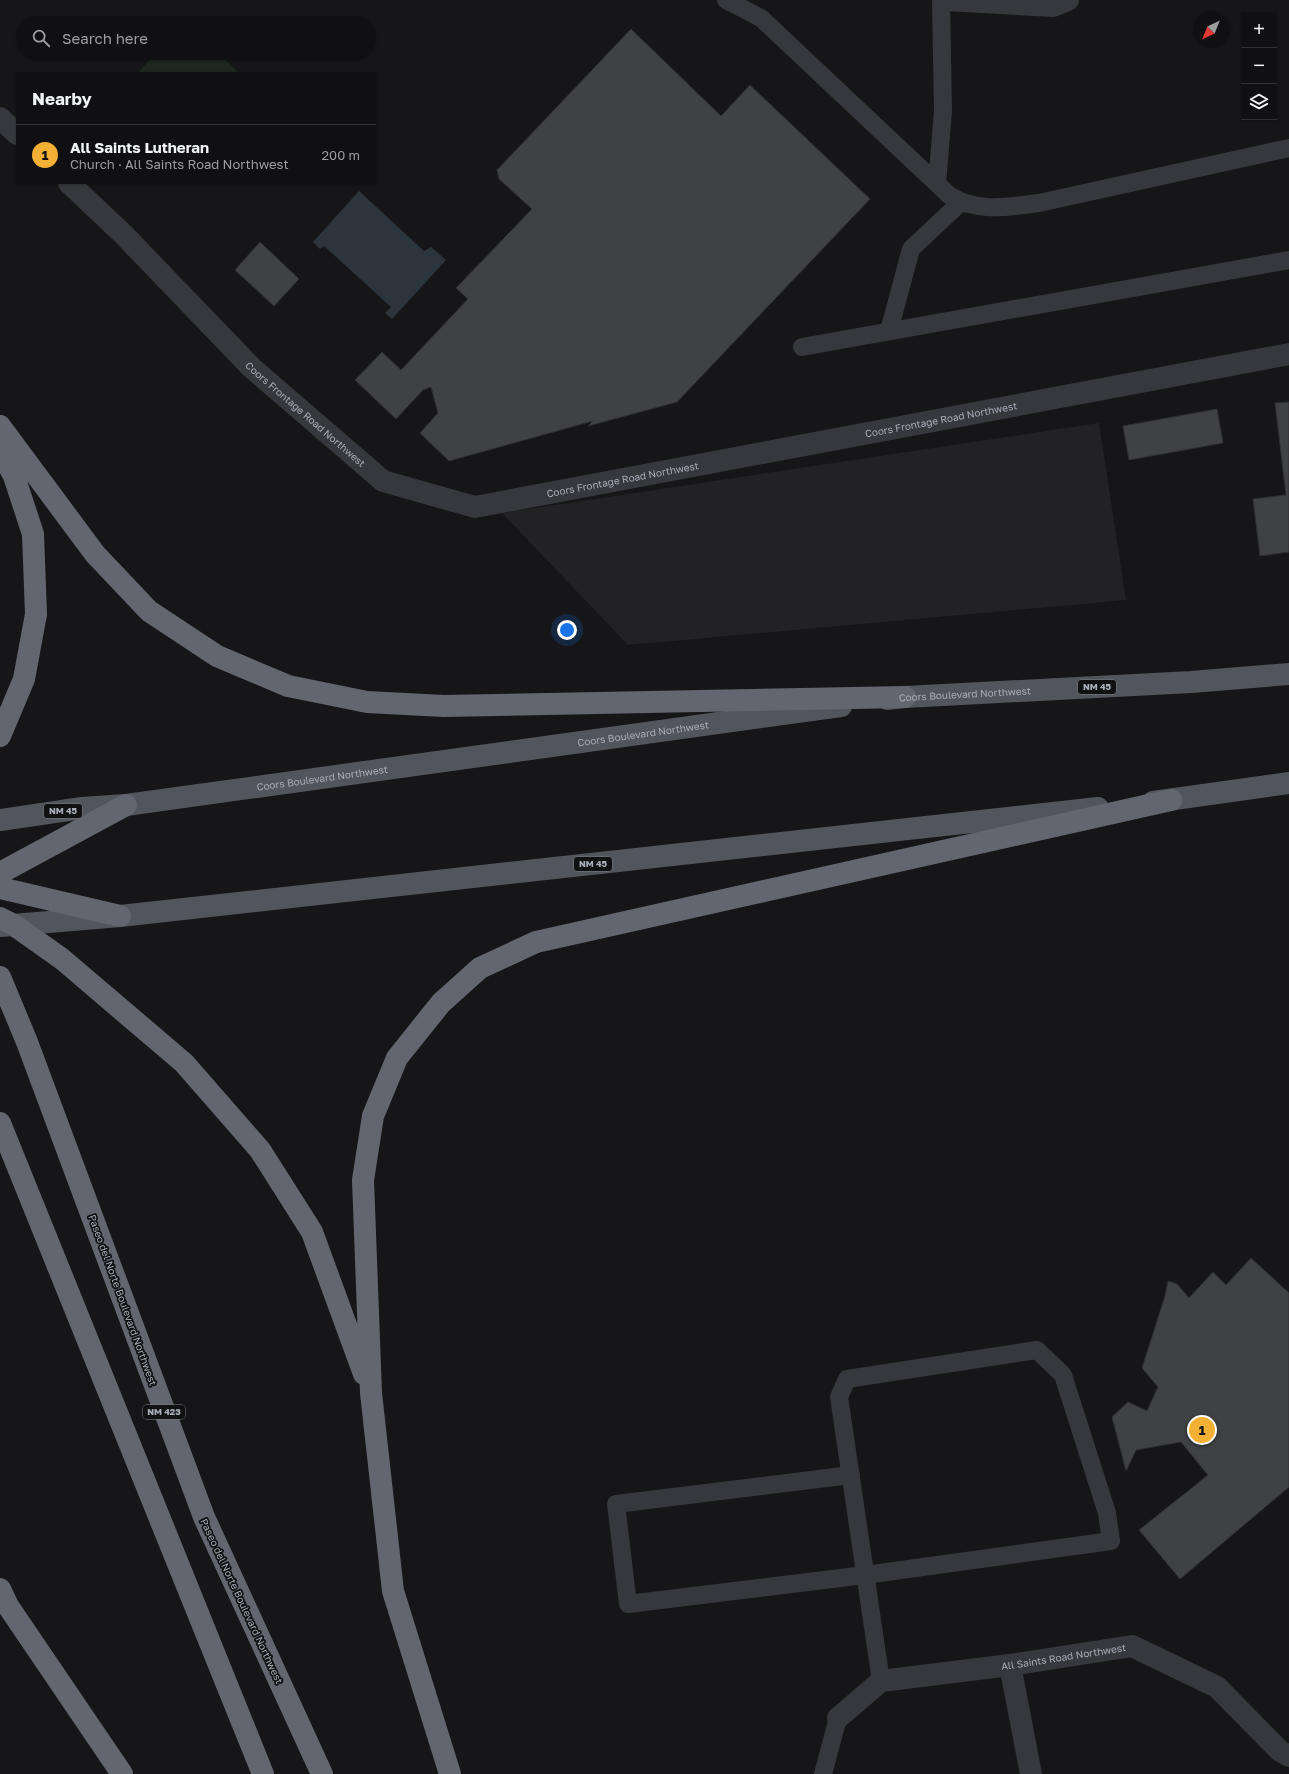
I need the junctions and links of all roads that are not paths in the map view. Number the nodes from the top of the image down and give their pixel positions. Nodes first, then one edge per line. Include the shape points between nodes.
1 (726, 0) edge
2 (941, 0) edge
3 (946, 0) edge
4 (1068, 0) edge
5 (0, 118) edge
6 (16, 133) edge
7 (1289, 148) edge
8 (70, 184) edge
9 (937, 184) junction
10 (961, 202) junction
11 (1289, 260) edge
12 (890, 331) junction
13 (802, 347) dead end
14 (1289, 354) edge
15 (0, 426) edge
16 (0, 449) edge
17 (1289, 674) edge
18 (905, 697) junction
19 (0, 736) edge
20 (1289, 783) edge
21 (1171, 800) junction
22 (126, 805) junction
23 (0, 820) edge
24 (0, 873) edge
25 (0, 888) edge
26 (120, 916) junction
27 (5, 923) edge
28 (0, 977) edge
29 (0, 1124) edge
30 (371, 1393) junction
31 (850, 1475) junction
32 (865, 1575) junction
33 (0, 1589) edge
34 (1010, 1665) junction
35 (882, 1681) junction
36 (838, 1718) joint
37 (1289, 1756) edge
38 (122, 1774) edge
39 (263, 1774) edge
40 (322, 1774) edge
41 (450, 1774) edge
42 (822, 1774) edge
43 (1031, 1774) edge

1 - 9 lane via 761,18
2 - 9 lane via 943,111
3 - 4 street via 1053,6
5 - 6 street
7 - 10 lane via 1039,204 998,208
8 - 14 street, Coors Frontage Road Northwest via 123,234 252,368 383,481 476,507
9 - 10 lane
10 - 12 lane via 911,249
11 - 12 lane
12 - 13 lane
15 - 18 highway via 95,554 149,611 217,656 288,686 367,702 444,706
16 - 19 highway via 14,476 33,534 36,614 24,679
17 - 18 main road, Coors Boulevard Northwest / NM 45 via 1192,682
18 - 22 main road, Coors Boulevard Northwest / NM 45
20 - 21 main road, NM 45
21 - 26 main road, NM 45
21 - 30 highway via 536,942 480,968 441,1002 397,1058 373,1116 363,1180
22 - 23 main road, Coors Boulevard Northwest / NM 45 via 82,808
22 - 24 highway
25 - 26 highway
26 - 27 main road, NM 45
27 - 30 highway via 62,960 184,1063 260,1150 312,1232
28 - 40 highway, Paseo del Norte Boulevard Northwest / NM 423 via 27,1042 204,1517
29 - 39 highway
30 - 41 highway via 393,1591
31 - 32 lane
31 - 32 lane via 616,1504 628,1604
31 - 32 lane via 839,1398 847,1379 1036,1350 1063,1375 1107,1513 1111,1540
32 - 35 lane
33 - 38 highway via 8,1606
34 - 35 street, All Saints Road Northwest
34 - 37 street, All Saints Road Northwest via 1132,1646 1217,1687 1280,1751
34 - 43 street
35 - 36 street
36 - 42 lane

